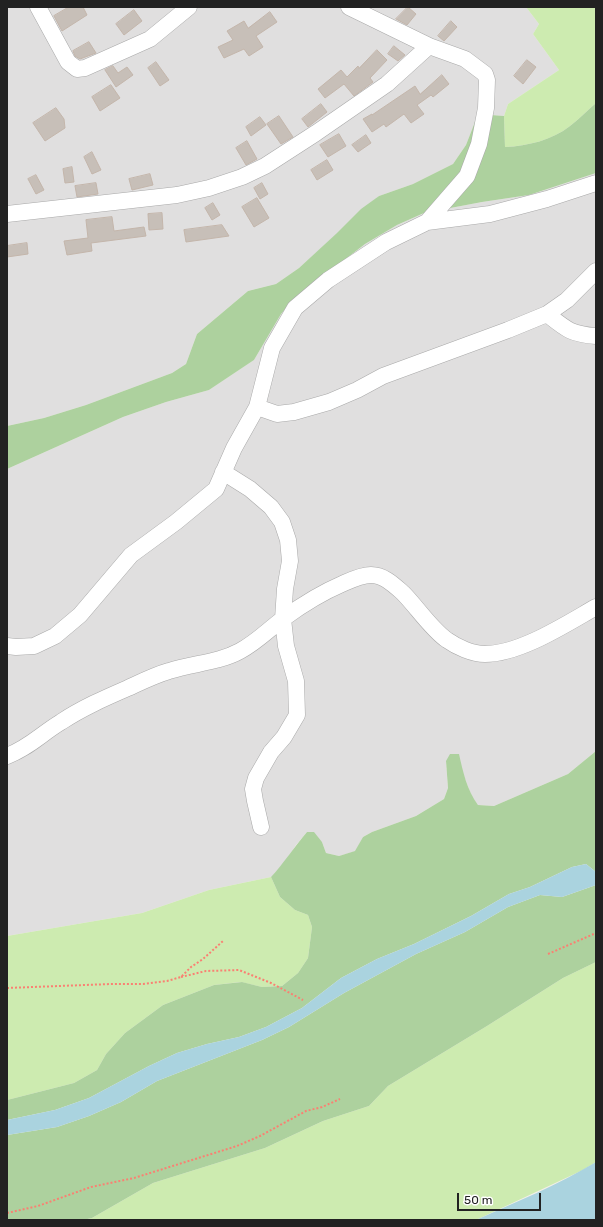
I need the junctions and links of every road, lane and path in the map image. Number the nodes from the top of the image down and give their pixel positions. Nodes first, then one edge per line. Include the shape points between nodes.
1 (38, 7) edge
2 (189, 7) edge
3 (349, 7) edge
4 (429, 46) junction
5 (596, 183) edge
6 (7, 214) edge
7 (427, 222) junction
8 (596, 272) edge
9 (547, 314) junction
10 (596, 336) edge
11 (257, 407) junction
12 (223, 472) junction
13 (596, 607) edge
14 (283, 619) junction
15 (7, 646) edge
16 (7, 756) edge
17 (261, 827) dead end
18 (596, 933) edge
19 (222, 941) dead end
20 (548, 954) dead end
21 (181, 977) junction
22 (7, 988) edge
23 (303, 1000) dead end
24 (340, 1099) dead end
25 (7, 1213) edge

1 - 2 street via 68,62 76,69 84,68 150,39
3 - 4 street
4 - 6 street via 387,84 265,166 242,177 177,195
4 - 7 street via 465,59 485,74 487,80 486,108 479,144 467,176
5 - 7 street via 490,214
7 - 11 street via 386,242 328,280 295,308 272,348
8 - 9 street via 567,300
9 - 10 street via 564,328 578,335
9 - 11 street via 383,376 329,402 277,414
11 - 12 street
12 - 14 street via 250,489 271,507 282,522 288,540 290,561
12 - 15 street via 216,490 131,555 80,615 55,636 34,646
13 - 14 street via 534,641 506,651 484,654 464,650 446,639 390,581 372,575 357,578 328,590
14 - 16 street via 240,651 135,684 92,704 61,722 32,744
14 - 17 street via 286,646 296,681 297,715 256,778 253,789
18 - 20 path
19 - 21 path
21 - 22 path via 143,984
21 - 23 path via 206,971 239,970
24 - 25 path via 306,1111 237,1146

